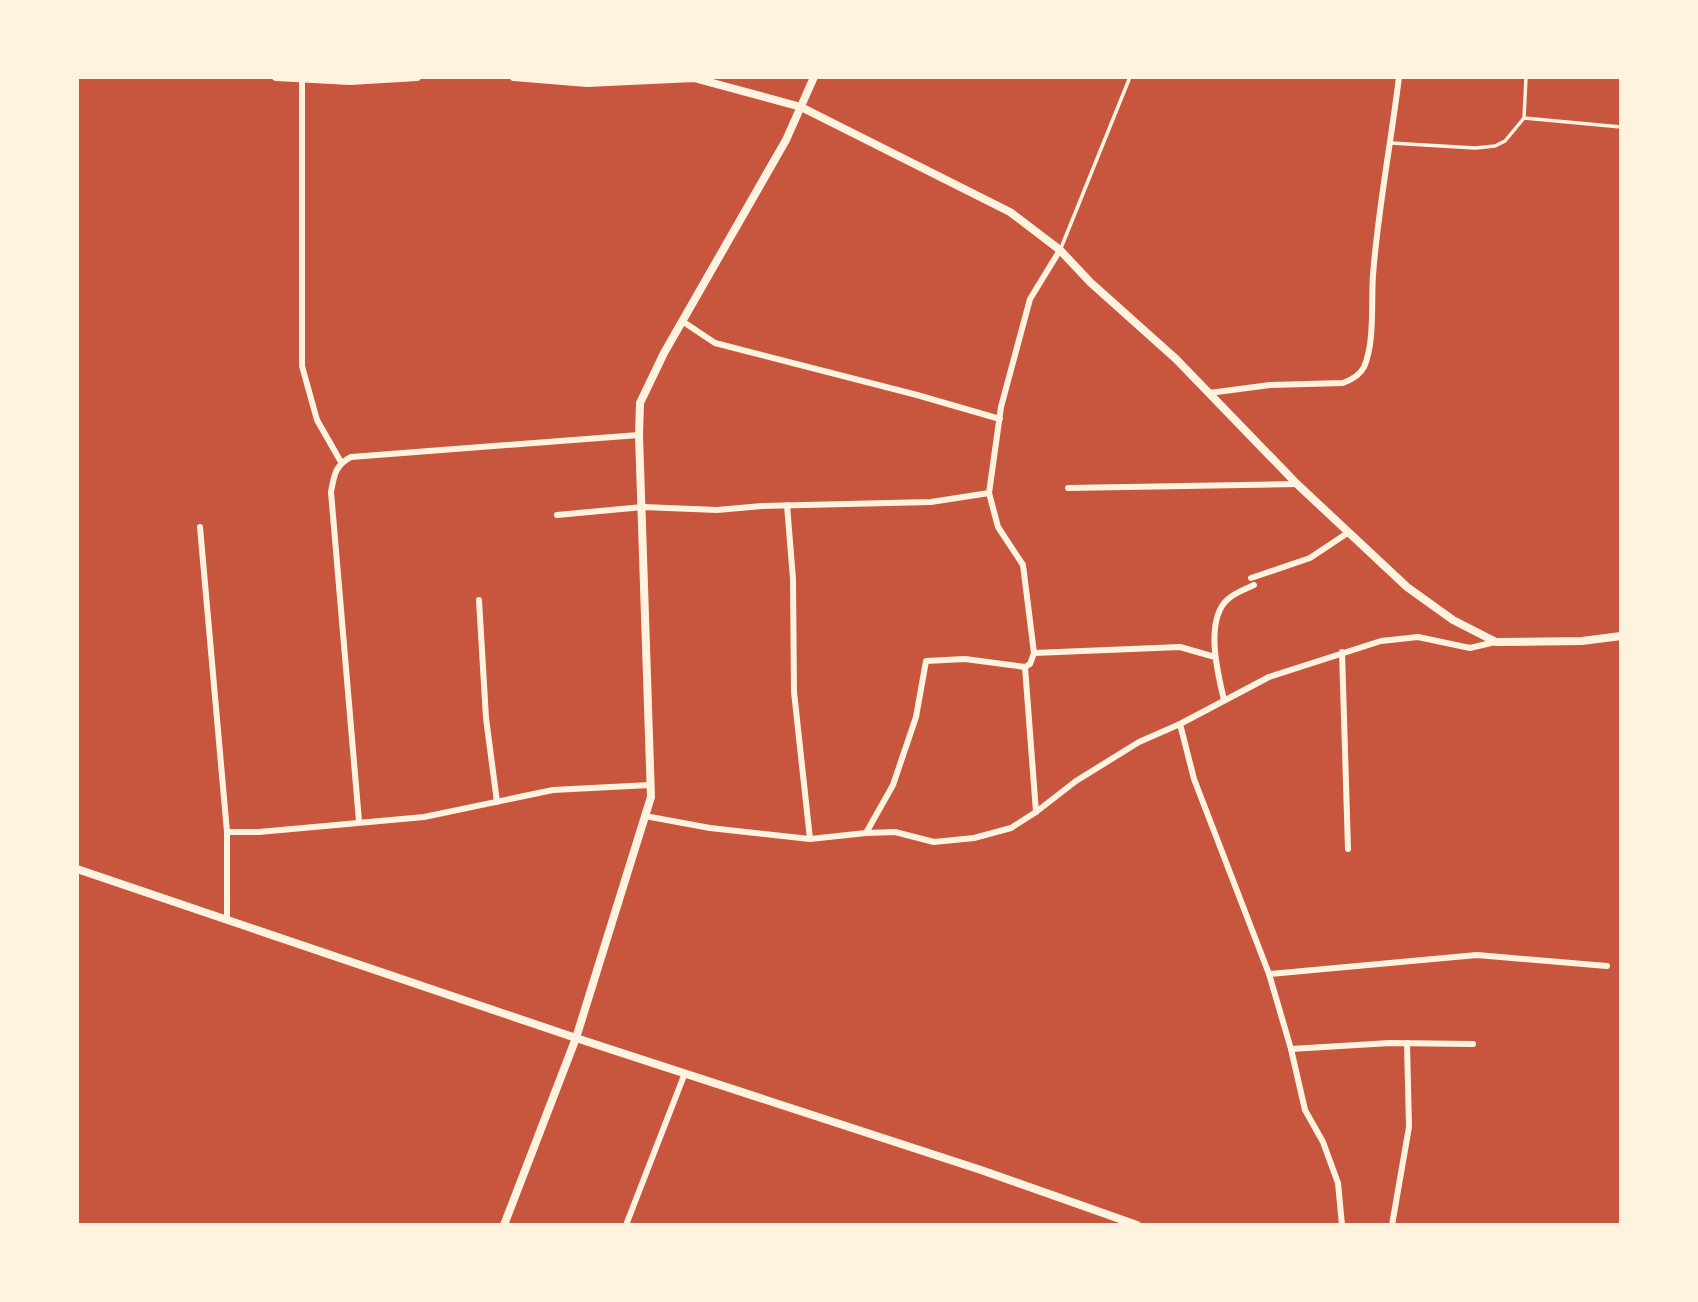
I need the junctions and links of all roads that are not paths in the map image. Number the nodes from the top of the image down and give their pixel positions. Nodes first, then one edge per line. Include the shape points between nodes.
1 (276, 77) edge
2 (417, 77) edge
3 (514, 77) edge
4 (814, 77) edge
5 (1130, 77) edge
6 (1399, 77) edge
7 (1526, 77) edge
8 (302, 78) edge
9 (533, 78) edge
10 (682, 78) edge
11 (801, 107) junction
12 (1524, 118) junction
13 (1621, 127) edge
14 (1391, 143) junction
15 (1060, 250) junction
16 (682, 321) junction
17 (1209, 393) junction
18 (1000, 419) junction
19 (639, 435) junction
20 (341, 462) junction
21 (1297, 485) junction
22 (1068, 488) dead end
23 (989, 493) junction
24 (787, 505) junction
25 (643, 507) junction
26 (557, 515) dead end
27 (200, 527) dead end
28 (1349, 532) junction
29 (479, 600) dead end
30 (1621, 636) edge
31 (1496, 642) junction
32 (1342, 652) junction
33 (1034, 653) junction
34 (1215, 657) junction
35 (1025, 667) junction
36 (1224, 700) junction
37 (1180, 724) junction
38 (650, 785) junction
39 (497, 802) junction
40 (1036, 812) junction
41 (645, 816) junction
42 (359, 821) junction
43 (226, 832) junction
44 (866, 833) junction
45 (810, 839) junction
46 (1348, 849) dead end
47 (77, 869) edge
48 (227, 920) junction
49 (1607, 966) dead end
50 (1269, 974) junction
51 (576, 1038) junction
52 (1407, 1043) junction
53 (1473, 1044) dead end
54 (1291, 1049) junction
55 (684, 1073) junction
56 (505, 1225) edge
57 (626, 1225) edge
58 (1137, 1225) edge
59 (1342, 1225) edge
60 (1392, 1225) edge

1 - 8 street
2 - 8 street
3 - 9 street
4 - 11 street
5 - 15 lane
6 - 14 street
7 - 12 lane
8 - 20 street via 302,366 317,420
9 - 10 street via 587,83
10 - 11 street
11 - 15 street via 1010,212
11 - 16 street
12 - 13 lane
12 - 14 lane via 1495,146
14 - 17 street via 1380,199 1363,369 1343,383
15 - 17 street
15 - 18 street via 1030,299
16 - 18 street via 715,343
16 - 19 street via 640,402
17 - 21 street
18 - 23 street
19 - 20 street via 351,457
19 - 25 street
20 - 42 street via 331,492
21 - 22 street
21 - 28 street
23 - 24 street via 931,502
23 - 33 street via 998,527 1023,565
24 - 25 street via 717,510
24 - 45 street via 794,692
25 - 26 street
25 - 38 street
27 - 43 street
28 - 31 street via 1407,587
28 - 34 street via 1310,558 1252,581 1234,594 1222,606
29 - 39 street via 486,719
30 - 31 street
31 - 32 street via 1470,648 1418,637
32 - 36 street via 1269,677
32 - 46 street
33 - 34 street via 1180,647
33 - 35 street
34 - 36 street
35 - 40 street
35 - 44 street via 965,659 926,661 916,717 893,785
36 - 37 street
37 - 40 street via 1139,742
37 - 50 street via 1194,779
38 - 39 street via 553,790
38 - 41 street
39 - 42 street via 424,817
40 - 44 street via 1010,828 974,838 934,842 895,832
41 - 45 street
41 - 51 street
42 - 43 street
43 - 48 street
44 - 45 street
47 - 48 street
48 - 51 street
49 - 50 street via 1477,955
50 - 54 street
51 - 55 street
51 - 56 street
52 - 53 street
52 - 54 street
52 - 60 street via 1409,1127
54 - 59 street via 1305,1110 1338,1183
55 - 57 street
55 - 58 street

